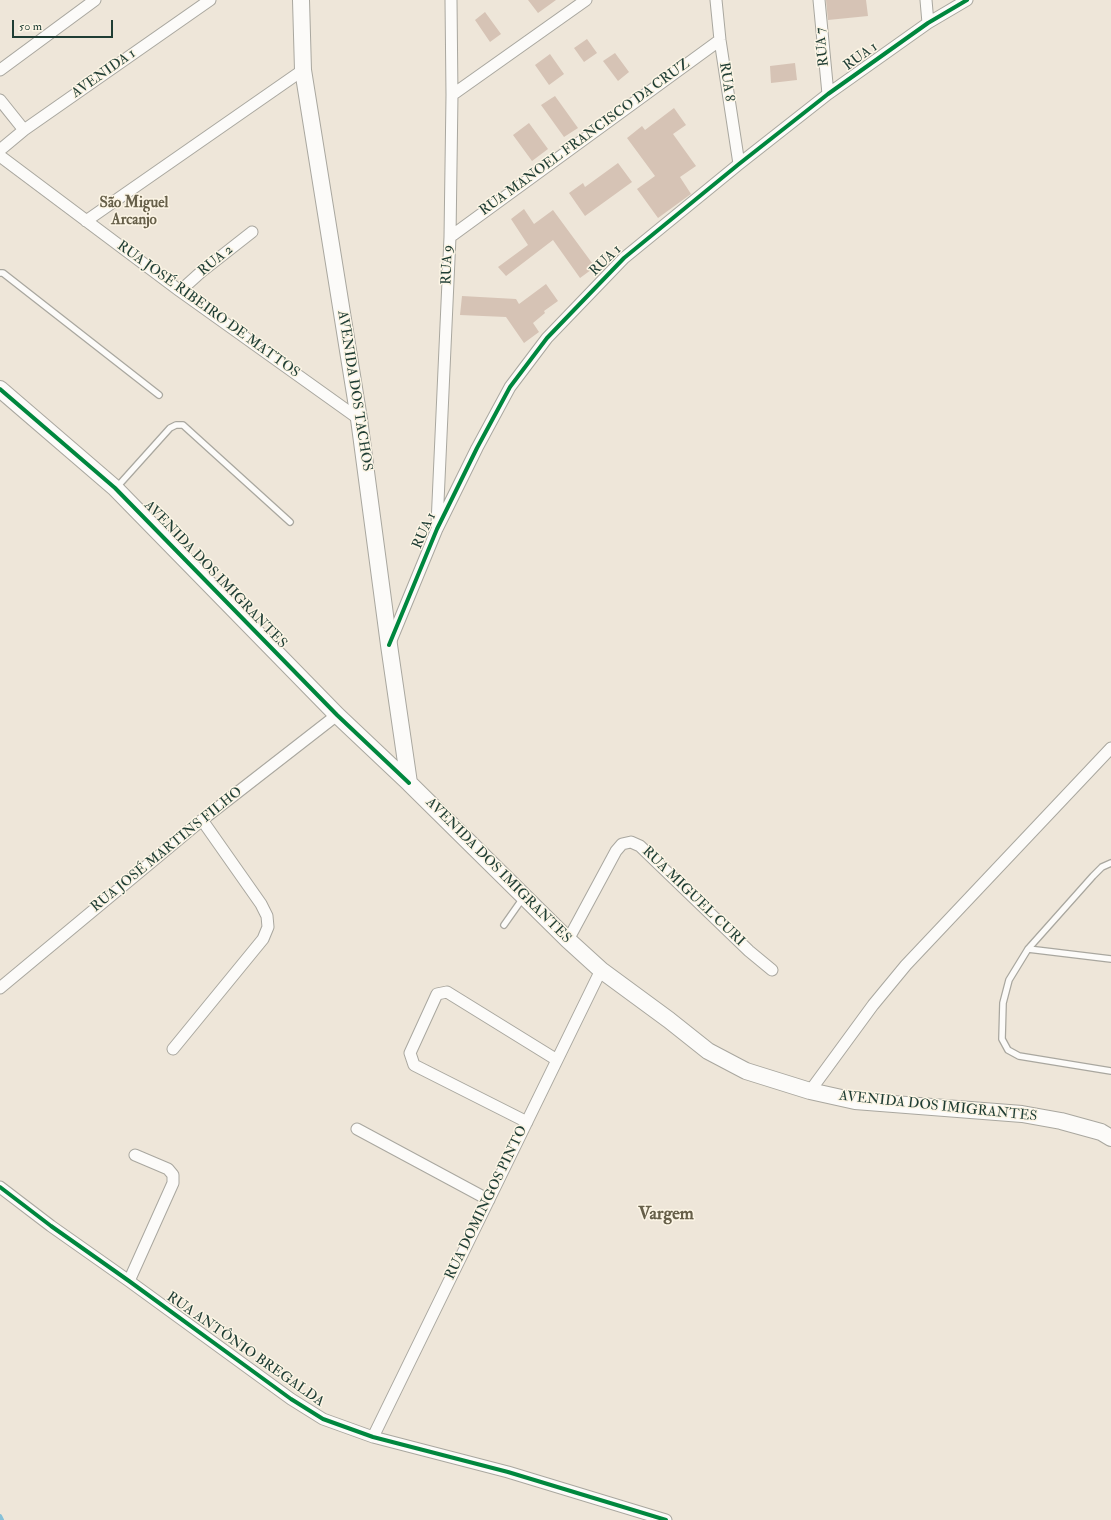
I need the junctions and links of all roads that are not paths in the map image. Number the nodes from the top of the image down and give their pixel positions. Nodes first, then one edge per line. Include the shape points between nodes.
1 (95, 0) edge
2 (210, 0) edge
3 (301, 0) edge
4 (451, 0) edge
5 (586, 0) edge
6 (716, 0) edge
7 (819, 0) edge
8 (926, 0) edge
9 (967, 0) edge
10 (928, 23) junction
11 (720, 40) junction
12 (0, 70) edge
13 (303, 70) junction
14 (828, 94) junction
15 (452, 95) junction
16 (0, 100) edge
17 (24, 130) junction
18 (0, 150) edge
19 (0, 156) edge
20 (739, 164) junction
21 (86, 220) junction
22 (252, 232) dead end
23 (450, 237) junction
24 (0, 273) edge
25 (180, 291) junction
26 (0, 389) edge
27 (159, 395) dead end
28 (359, 419) junction
29 (115, 488) junction
30 (290, 522) dead end
31 (437, 529) junction
32 (388, 645) junction
33 (337, 715) junction
34 (1111, 748) edge
35 (409, 783) junction
36 (202, 820) junction
37 (1111, 863) edge
38 (524, 896) junction
39 (504, 925) dead end
40 (568, 940) junction
41 (1028, 949) junction
42 (1111, 959) edge
43 (601, 970) junction
44 (772, 970) dead end
45 (0, 988) edge
46 (173, 1049) dead end
47 (557, 1060) junction
48 (1111, 1071) edge
49 (810, 1091) junction
50 (527, 1122) junction
51 (357, 1130) dead end
52 (1111, 1138) edge
53 (135, 1155) dead end
54 (0, 1187) edge
55 (489, 1200) junction
56 (129, 1281) junction
57 (373, 1437) junction
58 (666, 1520) edge

1 - 12 street
2 - 17 street, AVENIDA 1
3 - 13 street, AVENIDA DOS TACHOS
4 - 15 street, RUA 9
5 - 15 street
6 - 11 street, RUA 8
7 - 14 street, RUA 7
8 - 10 street
9 - 10 street, RUA 1
10 - 14 street, RUA 1
11 - 20 street, RUA 8
11 - 23 street, RUA MANOEL FRANCISCO DA CRUZ
13 - 21 street
13 - 28 street, AVENIDA DOS TACHOS
14 - 20 street, RUA 1
15 - 23 street, RUA 9
16 - 17 street
17 - 18 street, AVENIDA 1
19 - 21 street, RUA JOSÉ RIBEIRO DE MATTOS
20 - 31 street, RUA 1 via 624,258 547,338 510,387 476,448
21 - 25 street, RUA JOSÉ RIBEIRO DE MATTOS
22 - 25 street, RUA 2 via 200,272
23 - 31 street, RUA 9
24 - 27 lane
25 - 28 street, RUA JOSÉ RIBEIRO DE MATTOS
26 - 29 street, AVENIDA DOS IMIGRANTES
28 - 32 street, AVENIDA DOS TACHOS
29 - 30 lane via 170,428 183,425
29 - 33 street, AVENIDA DOS IMIGRANTES
31 - 32 street, RUA 1
32 - 35 street, AVENIDA DOS TACHOS
33 - 35 street, AVENIDA DOS IMIGRANTES
33 - 36 street, RUA JOSÉ MARTINS FILHO
34 - 49 street via 906,965
35 - 38 street, AVENIDA DOS IMIGRANTES
36 - 45 street, RUA JOSÉ MARTINS FILHO
36 - 46 street via 261,904 267,916 268,927 263,939
37 - 41 lane via 1102,867 1093,876
38 - 39 lane
38 - 40 street, AVENIDA DOS IMIGRANTES
40 - 43 street, AVENIDA DOS IMIGRANTES
40 - 44 street, RUA MIGUEL CURI via 616,851 622,844 631,842 640,846
41 - 42 lane
41 - 48 lane via 1009,980 1003,1003 1002,1039 1008,1050 1019,1056
43 - 47 street, RUA DOMINGOS PINTO
43 - 49 street, AVENIDA DOS IMIGRANTES via 708,1051 746,1072
47 - 50 street, RUA DOMINGOS PINTO
47 - 50 street via 447,992 437,994 410,1053 414,1065
49 - 52 street, AVENIDA DOS IMIGRANTES via 855,1101 1022,1114 1061,1121 1101,1132
50 - 55 street, RUA DOMINGOS PINTO
51 - 55 street
53 - 56 street via 168,1169 173,1175 173,1183
54 - 56 street, RUA ANTÔNIO BREGALDA
55 - 57 street, RUA DOMINGOS PINTO
56 - 57 street, RUA ANTÔNIO BREGALDA via 291,1400 323,1419
57 - 58 street, RUA ANTÔNIO BREGALDA via 508,1472

